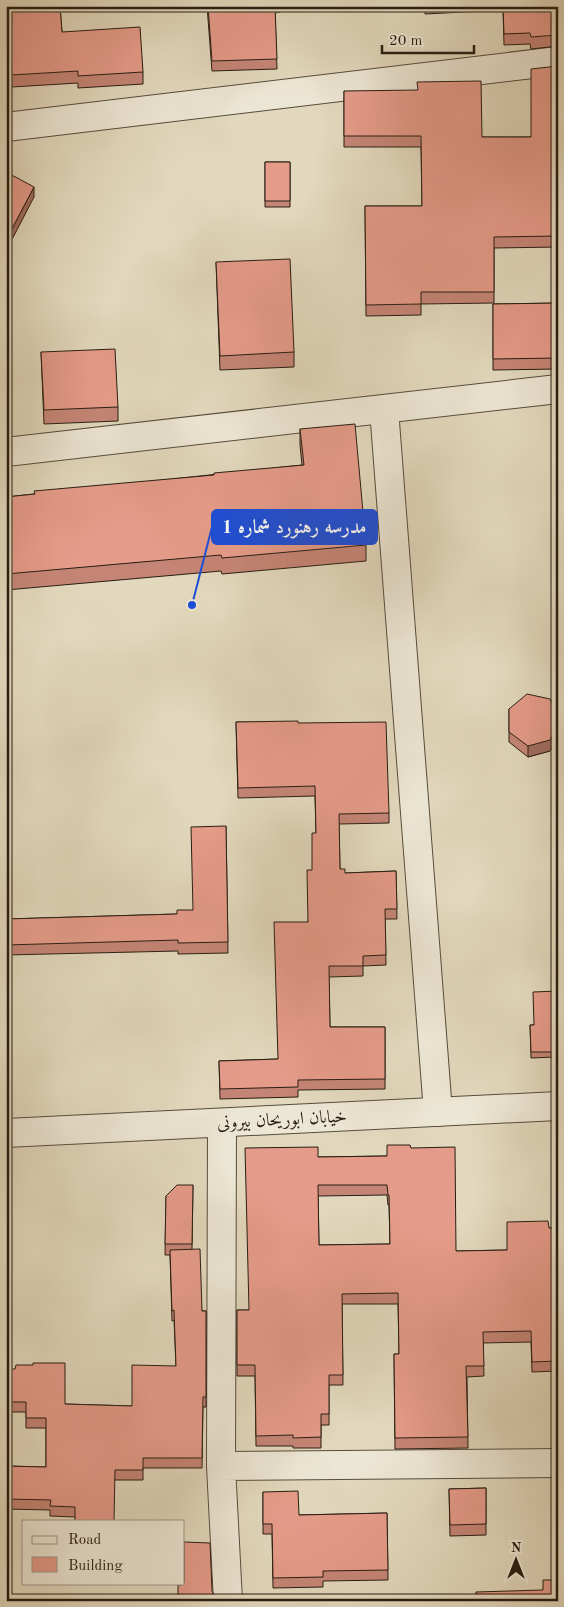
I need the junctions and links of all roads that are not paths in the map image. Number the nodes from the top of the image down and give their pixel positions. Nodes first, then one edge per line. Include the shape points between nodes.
1 (558, 61) edge
2 (6, 127) edge
3 (558, 389) edge
4 (384, 409) junction
5 (6, 452) edge
6 (558, 1106) edge
7 (438, 1112) junction
8 (222, 1123) junction
9 (6, 1133) edge
10 (558, 1462) edge
11 (221, 1466) junction
12 (228, 1601) edge

1 - 2 street
3 - 4 street
4 - 5 street
4 - 7 street
6 - 7 street, خیابان ابوریحان بیرونی
7 - 8 street, خیابان ابوریحان بیرونی
8 - 9 street, خیابان ابوریحان بیرونی
8 - 11 street
10 - 11 street
11 - 12 street

